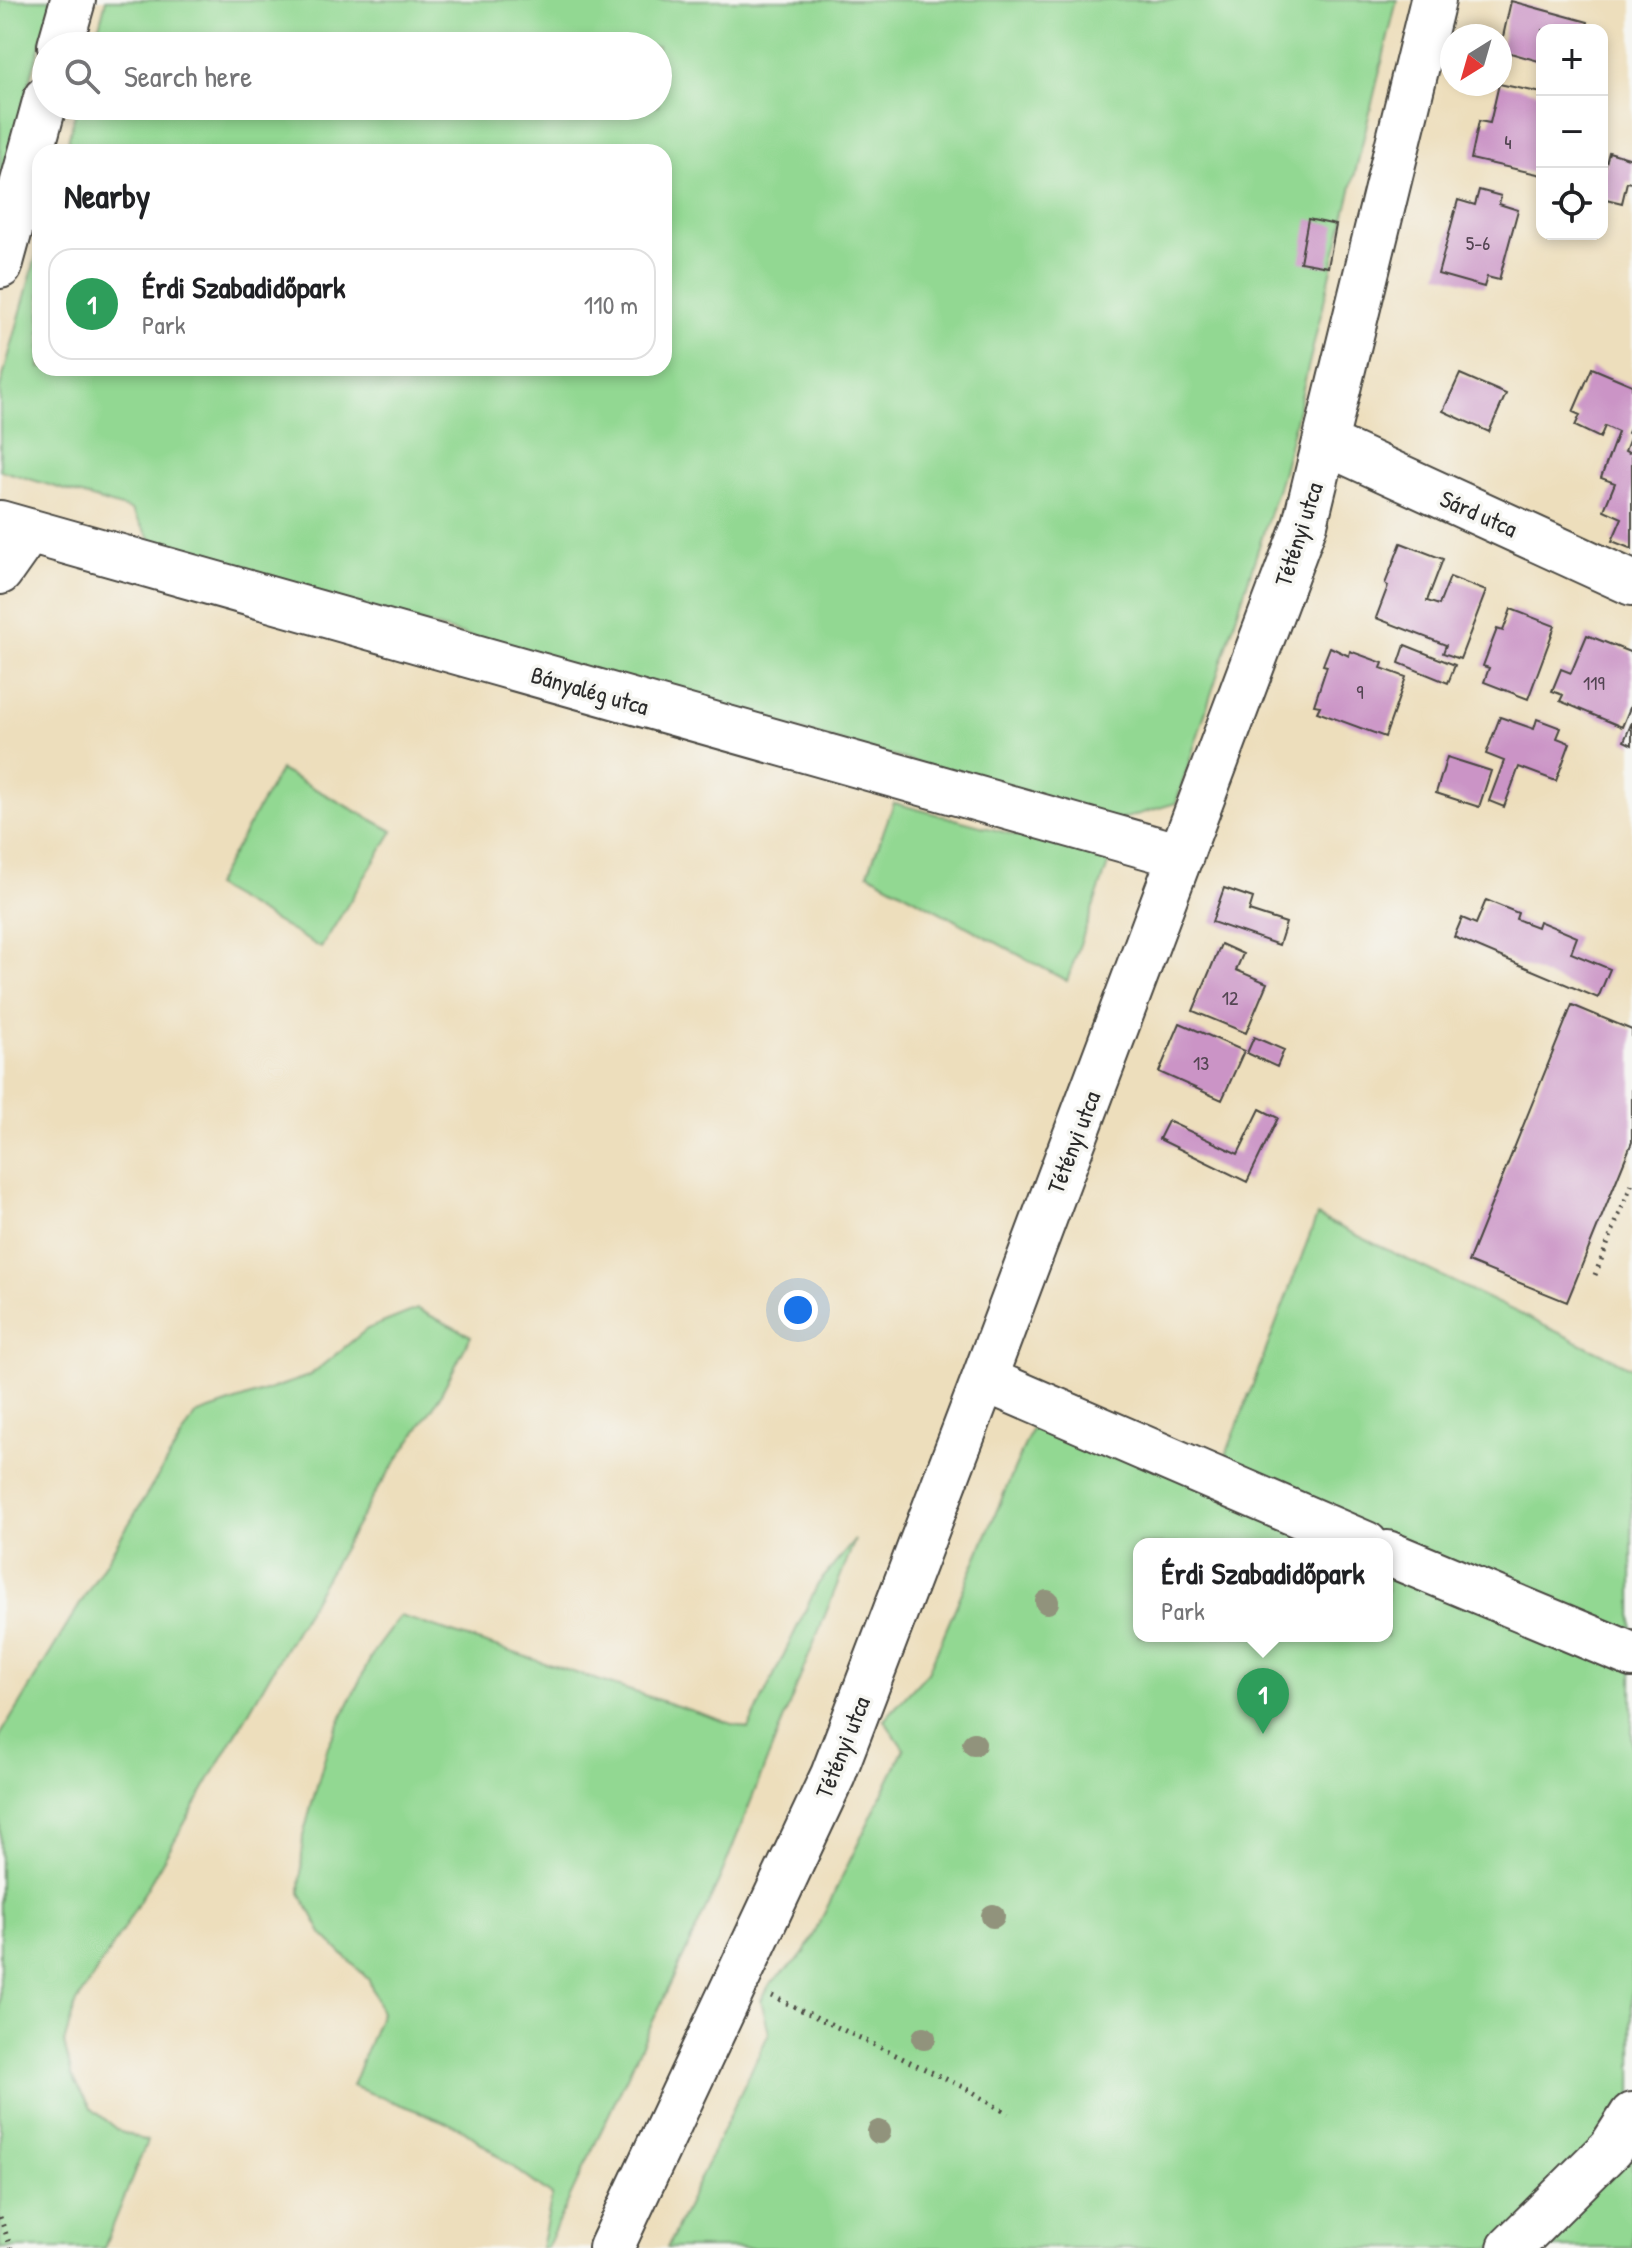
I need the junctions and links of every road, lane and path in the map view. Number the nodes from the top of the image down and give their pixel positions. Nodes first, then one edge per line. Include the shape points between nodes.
1 (73, 0) edge
2 (1433, 0) edge
3 (64, 32) edge
4 (40, 120) edge
5 (33, 144) edge
6 (32, 149) edge
7 (0, 266) edge
8 (1326, 443) junction
9 (14, 527) edge
10 (0, 572) edge
11 (1632, 583) edge
12 (1181, 856) junction
13 (1632, 1183) edge
14 (1595, 1275) dead end
15 (984, 1379) junction
16 (1352, 1538) edge
17 (1393, 1555) edge
18 (1632, 1655) edge
19 (739, 1980) junction
20 (1008, 2114) dead end
21 (1632, 2115) edge
22 (0, 2217) edge
23 (11, 2248) edge
24 (611, 2248) edge
25 (1510, 2248) edge

1 - 3 street
2 - 8 street, Tétényi utca
4 - 5 street
6 - 7 street
8 - 11 street, Sárd utca
8 - 12 street, Tétényi utca via 1305,524
9 - 10 street
9 - 12 street, Bányalég utca
12 - 15 street, Tétényi utca
13 - 14 path
15 - 16 street
15 - 19 street, Tétényi utca via 833,1775
17 - 18 street
19 - 20 path via 971,2091
19 - 24 street, Tétényi utca
21 - 25 street via 1611,2148
22 - 23 path

